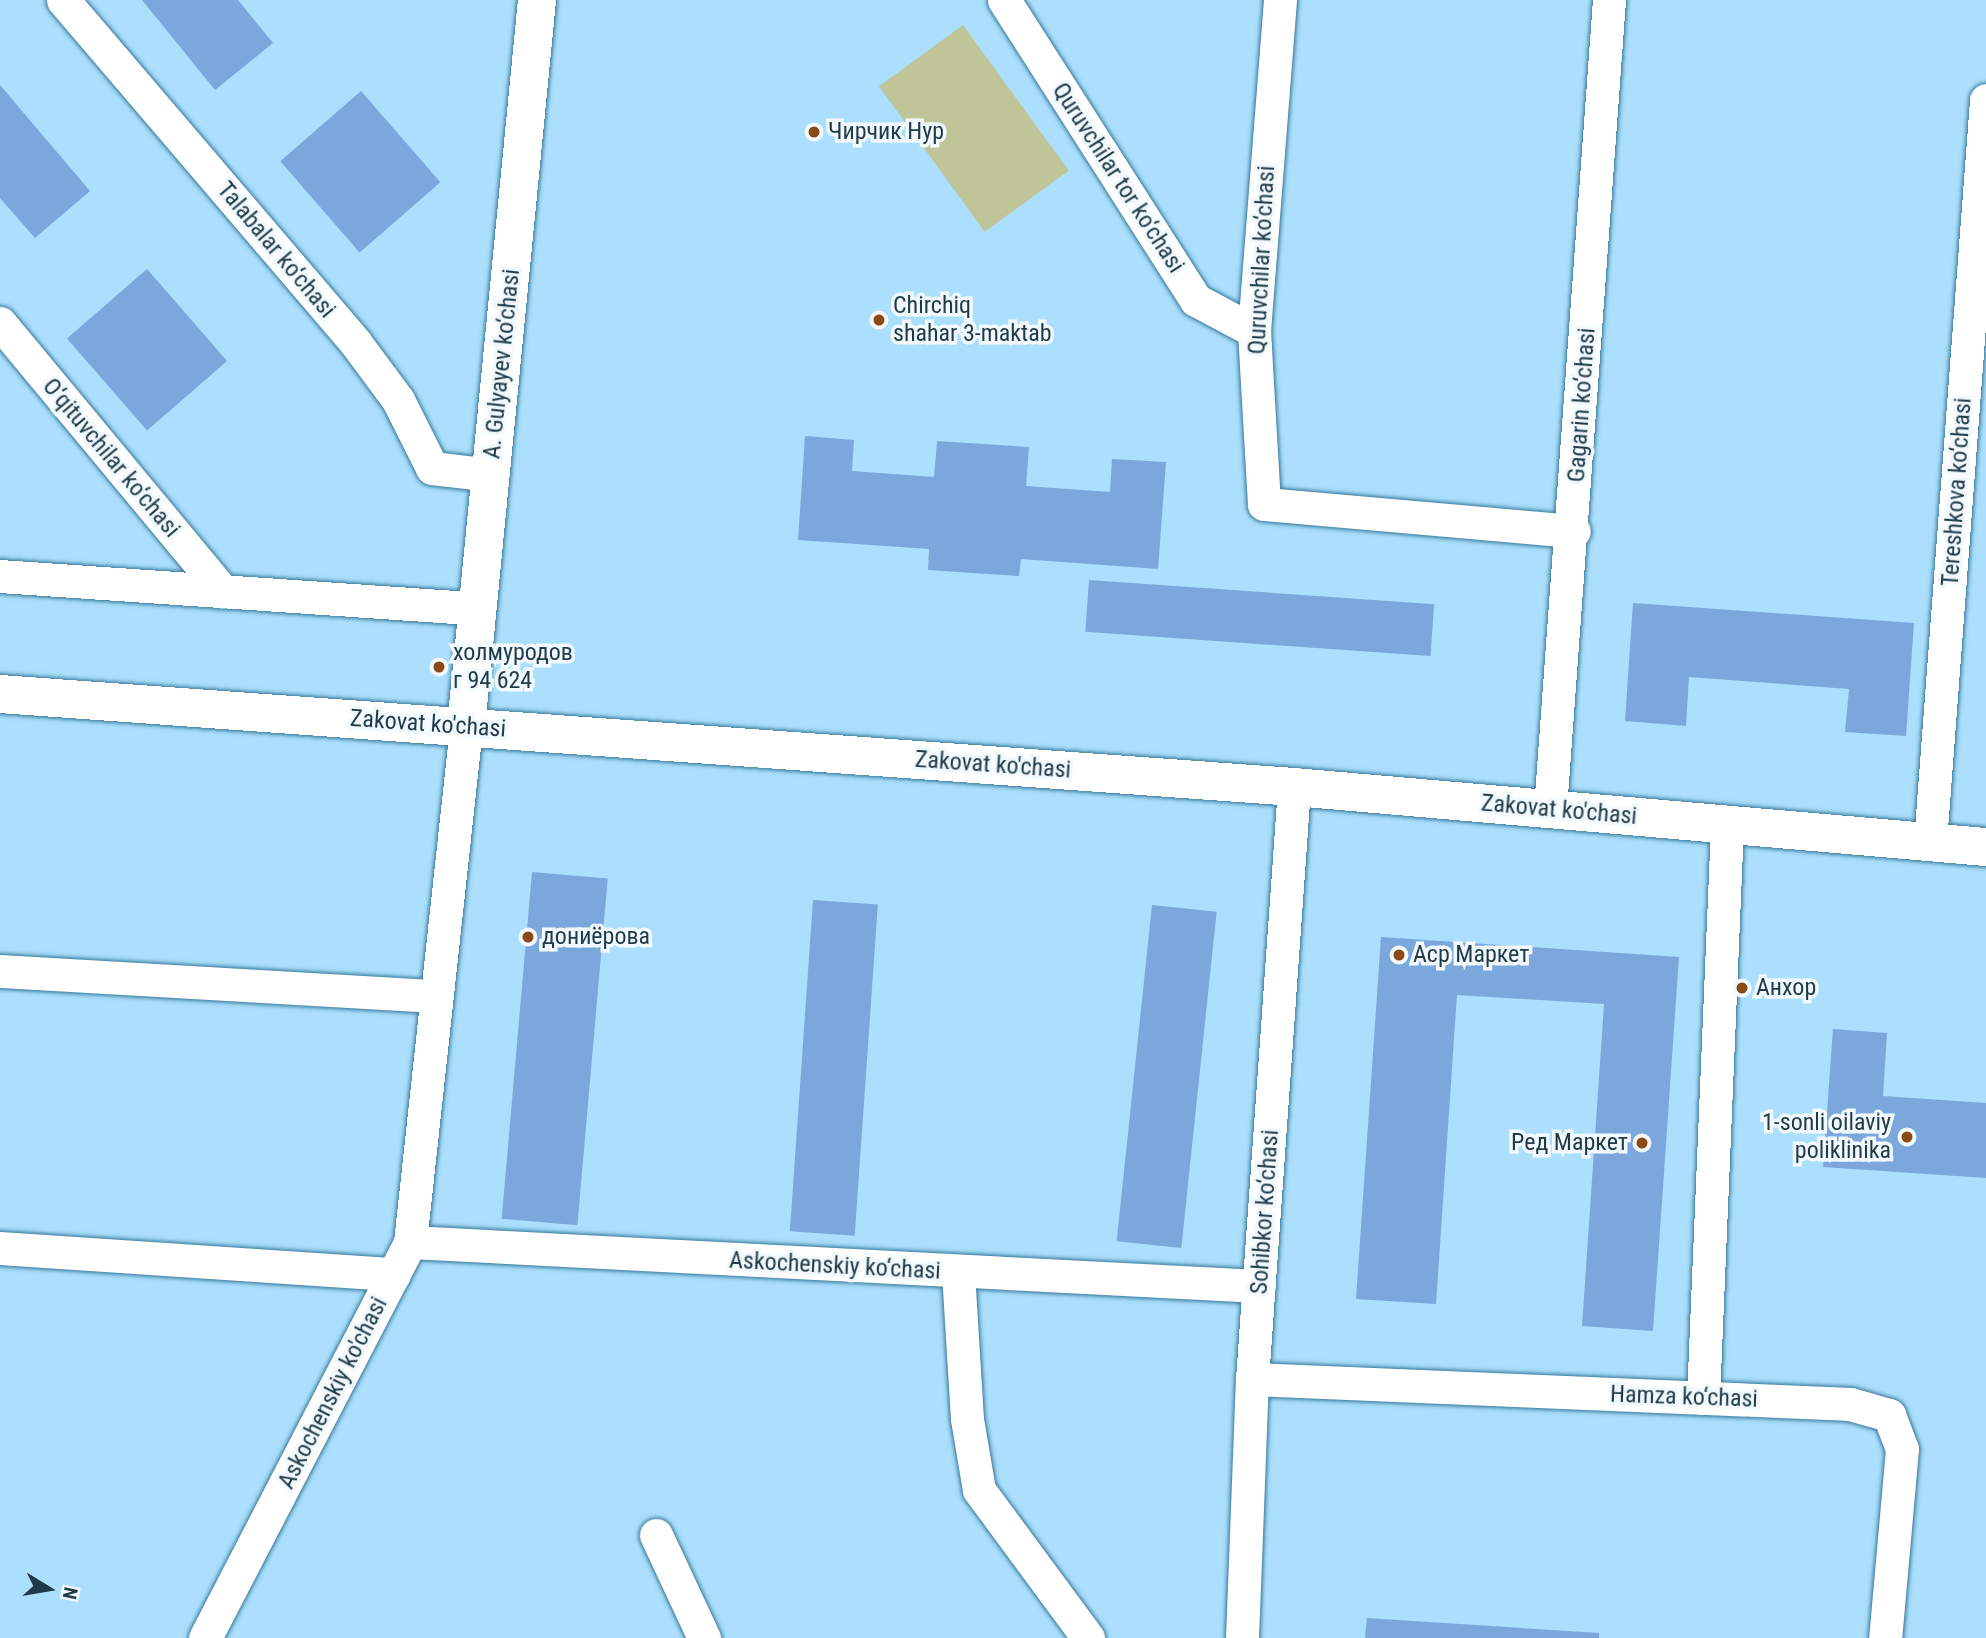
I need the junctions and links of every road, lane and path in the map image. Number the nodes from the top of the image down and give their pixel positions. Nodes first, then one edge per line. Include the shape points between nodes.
1 (63, 0) edge
2 (537, 0) edge
3 (1004, 0) edge
4 (1280, 0) edge
5 (1609, 0) edge
6 (1986, 100) edge
7 (0, 323) edge
8 (1254, 331) junction
9 (491, 475) junction
10 (1574, 531) junction
11 (0, 576) edge
12 (223, 592) junction
13 (479, 609) junction
14 (0, 694) edge
15 (466, 727) junction
16 (1294, 787) junction
17 (1550, 809) junction
18 (1727, 825) junction
19 (1930, 842) junction
20 (1986, 848) edge
21 (0, 971) edge
22 (436, 996) junction
23 (410, 1242) junction
24 (0, 1248) edge
25 (958, 1272) junction
26 (394, 1274) junction
27 (1259, 1286) junction
28 (1252, 1378) junction
29 (1703, 1398) junction
30 (656, 1535) dead end
31 (217, 1633) edge
32 (704, 1638) edge
33 (1088, 1638) edge
34 (1242, 1638) edge
35 (1885, 1638) edge

1 - 9 street, Talabalar ko‘chasi via 355,342 398,400 432,468
2 - 9 main road, A. Gulyayev ko‘chasi
3 - 8 street, Quruvchilar tor ko‘chasi via 1196,300
4 - 8 street, Quruvchilar ko‘chasi
5 - 10 street, Gagarin ko‘chasi
6 - 19 street, Tereshkova ko‘chasi
7 - 12 street, O‘qituvchilar ko‘chasi
8 - 10 street, Quruvchilar ko‘chasi via 1265,505
9 - 13 main road, A. Gulyayev ko‘chasi
10 - 17 street, Gagarin ko‘chasi
11 - 12 street
12 - 13 street
13 - 15 main road, A. Gulyayev ko‘chasi
14 - 15 main road, Zakovat ko'chasi
15 - 16 main road, Zakovat ko'chasi
15 - 22 street
16 - 17 main road, Zakovat ko'chasi
16 - 27 street, Sohibkor ko‘chasi
17 - 18 main road, Zakovat ko'chasi
18 - 19 main road, Zakovat ko'chasi
18 - 29 street
19 - 20 main road, Zakovat ko'chasi
21 - 22 street
22 - 23 street
23 - 25 street, Askochenskiy ko‘chasi
23 - 26 street
24 - 26 street, Askochenskiy ko'chasi
25 - 27 street, Askochenskiy ko‘chasi
25 - 33 street via 967,1419 979,1490
26 - 31 street, Askochenskiy ko'chasi
27 - 28 street, Sohibkor ko‘chasi
28 - 29 street, Hamza ko‘chasi
28 - 34 street, Sohibkor ko‘chasi
29 - 35 street, Hamza ko‘chasi via 1850,1404 1889,1415 1902,1449
30 - 32 street

